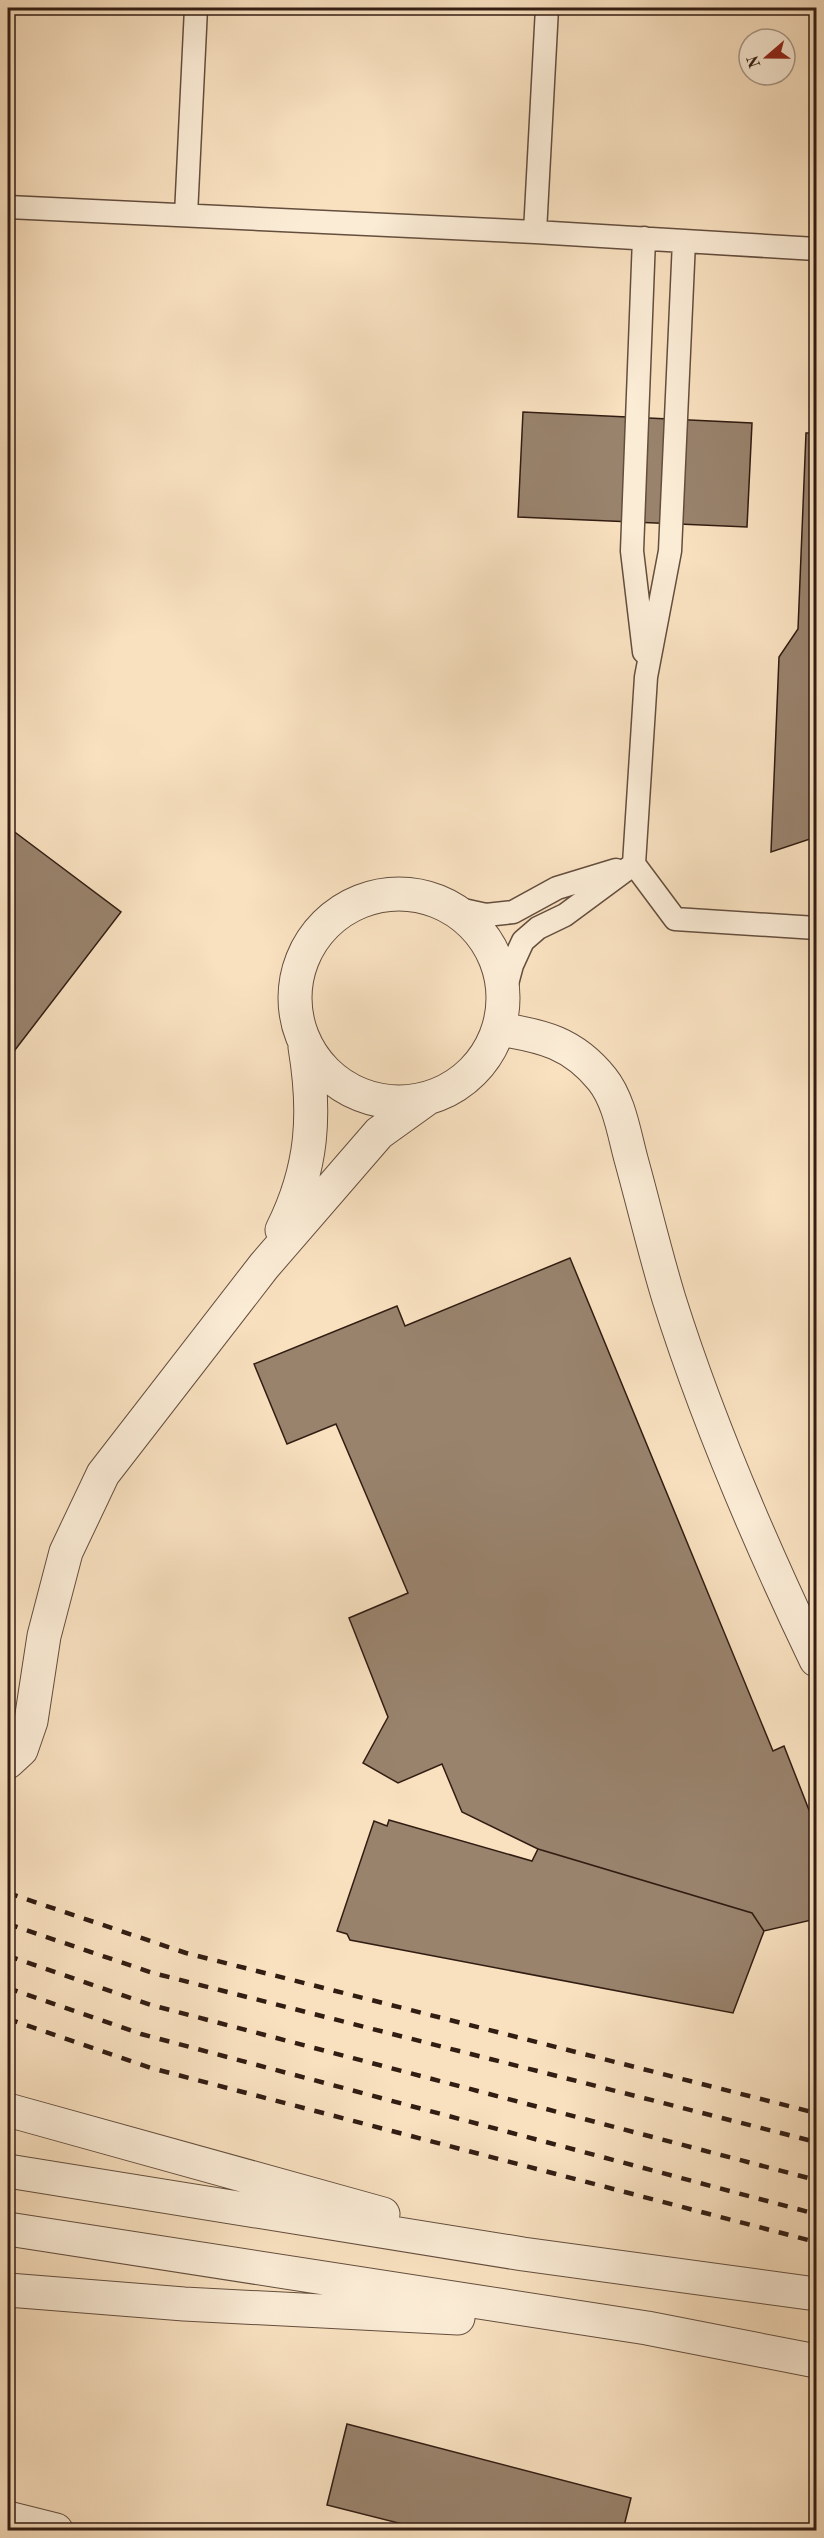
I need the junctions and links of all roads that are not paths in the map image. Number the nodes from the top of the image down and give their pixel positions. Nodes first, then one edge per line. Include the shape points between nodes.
1 (196, 8) edge
2 (547, 8) edge
3 (8, 207) edge
4 (186, 215) junction
5 (535, 232) junction
6 (644, 238) junction
7 (684, 241) junction
8 (816, 249) edge
9 (646, 677) junction
10 (634, 864) junction
11 (454, 908) junction
12 (816, 928) edge
13 (504, 995) junction
14 (500, 1029) junction
15 (305, 1045) junction
16 (425, 1100) junction
17 (264, 1266) junction
18 (816, 1660) edge
19 (8, 1762) edge
20 (8, 2110) edge
21 (8, 2171) edge
22 (8, 2229) edge
23 (523, 2254) junction
24 (8, 2290) edge
25 (816, 2294) edge
26 (647, 2328) junction
27 (816, 2361) edge
28 (8, 2518) edge
29 (56, 2530) edge

1 - 4 lane
2 - 5 lane
3 - 4 lane
4 - 5 lane
5 - 6 lane
6 - 7 lane
6 - 9 lane via 633,550
7 - 8 lane
7 - 9 lane via 670,551
9 - 10 lane
10 - 11 lane via 557,888 513,912 486,915
10 - 12 lane via 675,919
10 - 13 lane via 523,941
11 - 13 street via 480,930 497,960
11 - 15 street via 423,895 389,893 356,901 328,920 307,946 295,978 295,1013
13 - 14 street
14 - 16 street via 483,1061 457,1086
14 - 18 street via 541,1036 578,1053 603,1080 619,1114 670,1300 716,1432
15 - 16 street via 326,1074 355,1094 390,1103
15 - 17 street via 312,1131 305,1174
16 - 17 street via 379,1133
17 - 19 street via 103,1474 66,1552 44,1636 31,1721 21,1750
20 - 23 street
21 - 23 street
22 - 26 street
23 - 25 street
24 - 26 street via 184,2304
26 - 27 street
28 - 29 street

